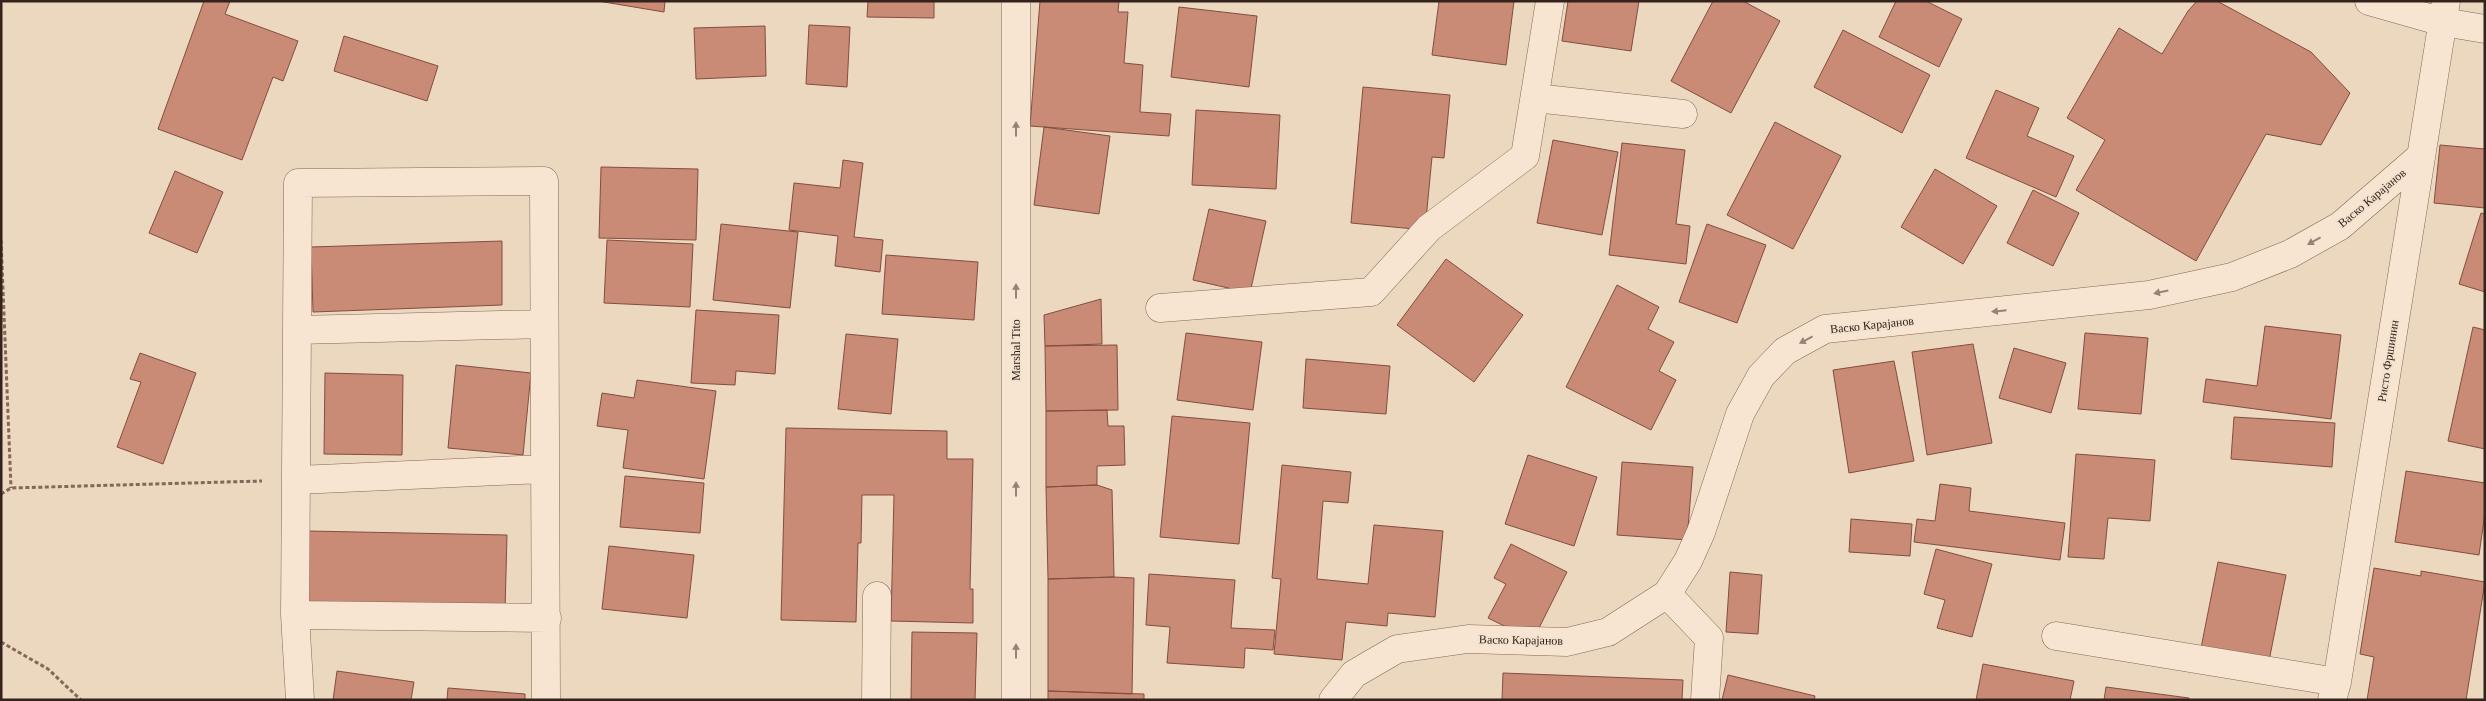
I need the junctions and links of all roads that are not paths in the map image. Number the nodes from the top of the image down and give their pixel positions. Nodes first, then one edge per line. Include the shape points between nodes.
1 (1016, 1) edge
2 (1550, 1) edge
3 (2369, 1) edge
4 (2445, 12) edge
5 (2485, 28) edge
6 (1535, 98) junction
7 (1682, 114) dead end
8 (2420, 157) junction
9 (1160, 308) dead end
10 (544, 324) junction
11 (297, 330) junction
12 (544, 469) junction
13 (298, 480) junction
14 (1667, 594) junction
15 (877, 596) dead end
16 (295, 615) junction
17 (547, 618) junction
18 (2056, 636) dead end
19 (2335, 691) edge
20 (300, 700) edge
21 (546, 700) edge
22 (876, 700) edge
23 (1016, 700) edge
24 (1333, 700) edge
25 (1705, 700) edge

23 -> 1 street, Marshal Tito
2 - 6 street
3 - 4 street
4 - 5 street
4 - 8 street, Ристо Фршинин
6 - 7 street
6 - 9 street via 1525,156 1429,228 1372,292
8 -> 14 street, Вaско Карајанов via 2340,226 2290,254 2232,277 2148,295 1825,329 1785,351 1761,376 1740,414 1700,532 1688,561
8 - 19 street, Ристо Фршинин
10 - 11 street
10 - 11 street via 544,181 298,183
10 - 12 street
11 - 13 street
12 - 13 street
12 - 17 street
13 - 16 street
14 - 24 street, Вaско Карајанов via 1608,632 1567,642 1468,639 1397,649 1354,674
14 - 25 street via 1709,638
15 - 22 street
16 - 17 street
16 - 20 street
17 - 21 street
18 - 19 street

